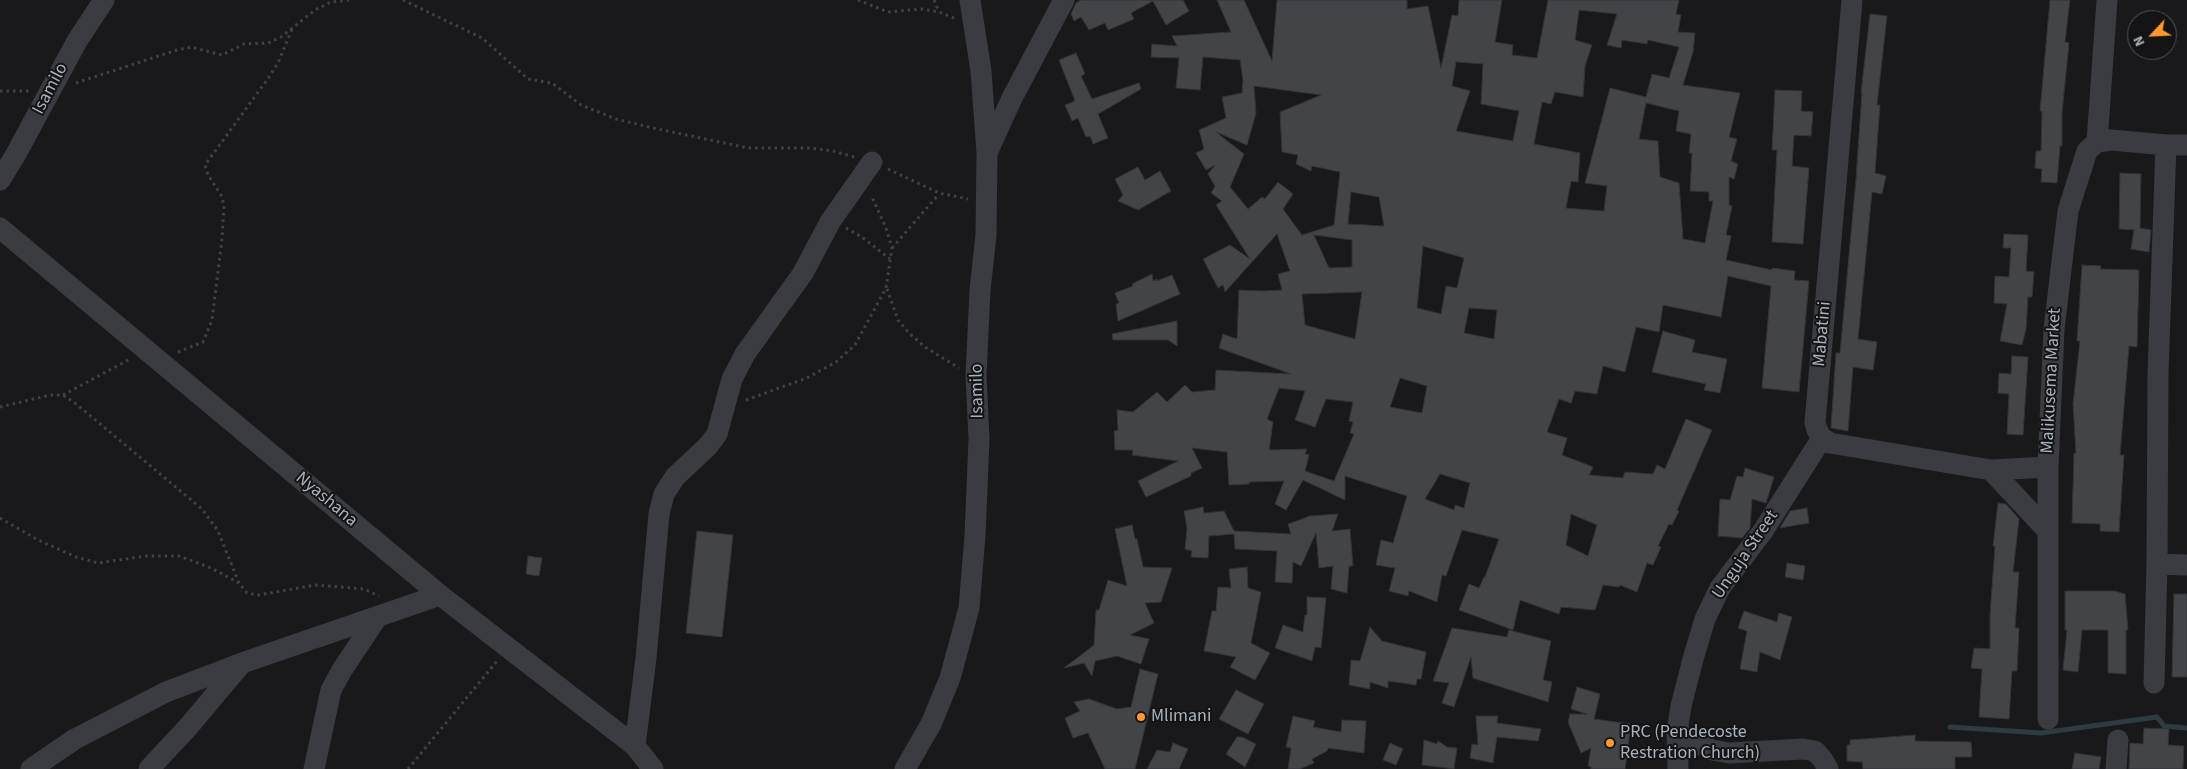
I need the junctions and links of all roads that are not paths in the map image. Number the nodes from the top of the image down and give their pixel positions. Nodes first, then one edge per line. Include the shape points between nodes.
1 (104, 0) edge
2 (970, 0) edge
3 (1064, 0) edge
4 (1852, 0) edge
5 (2107, 0) edge
6 (2097, 142) junction
7 (2187, 145) edge
8 (2166, 146) junction
9 (987, 153) junction
10 (867, 170) road end
11 (0, 180) edge
12 (0, 228) edge
13 (1822, 438) junction
14 (2048, 467) junction
15 (1991, 470) junction
16 (2048, 532) junction
17 (2157, 564) junction
18 (2187, 565) edge
19 (440, 596) junction
20 (385, 614) junction
21 (242, 663) junction
22 (2154, 683) dead end
23 (2048, 719) dead end
24 (1677, 732) junction
25 (2118, 740) dead end
26 (635, 746) junction
27 (31, 769) edge
28 (149, 769) edge
29 (314, 769) edge
30 (653, 769) edge
31 (905, 769) edge
32 (1678, 769) edge
33 (1828, 769) edge
34 (2116, 769) edge

1 - 11 street, Isamilo via 77,41
2 - 9 street, Isamilo via 981,71
3 - 9 street
4 - 13 street, Mabatini via 1815,422
5 - 6 street
6 - 8 street via 2111,140
6 - 14 street, Malikusema Market via 2087,151 2068,211 2054,329
7 - 8 street
8 - 17 street via 2158,374
9 - 31 street, Isamilo via 986,235 976,375 979,438 969,608 950,678 931,724
10 - 26 street via 830,222 803,273 745,354 732,379 717,434 675,477 664,494
12 - 19 street, Nyashana
13 - 15 street via 1845,446
13 - 24 street, Unguja Street via 1763,531 1720,588 1705,619 1693,659
14 - 15 street
14 - 16 street, Malikusema Market
15 - 16 street
16 - 23 street, Malikusema Market
17 - 18 street
17 - 22 street
19 - 20 street
19 - 26 street, Nyashana
20 - 21 street
20 - 29 street via 342,670 331,690
21 - 27 street via 166,692 75,739
21 - 28 street
24 - 32 street, Unguja Street
24 - 33 street via 1712,750 1728,754 1803,748 1815,751
25 - 34 street
26 - 30 street, Nyashana

